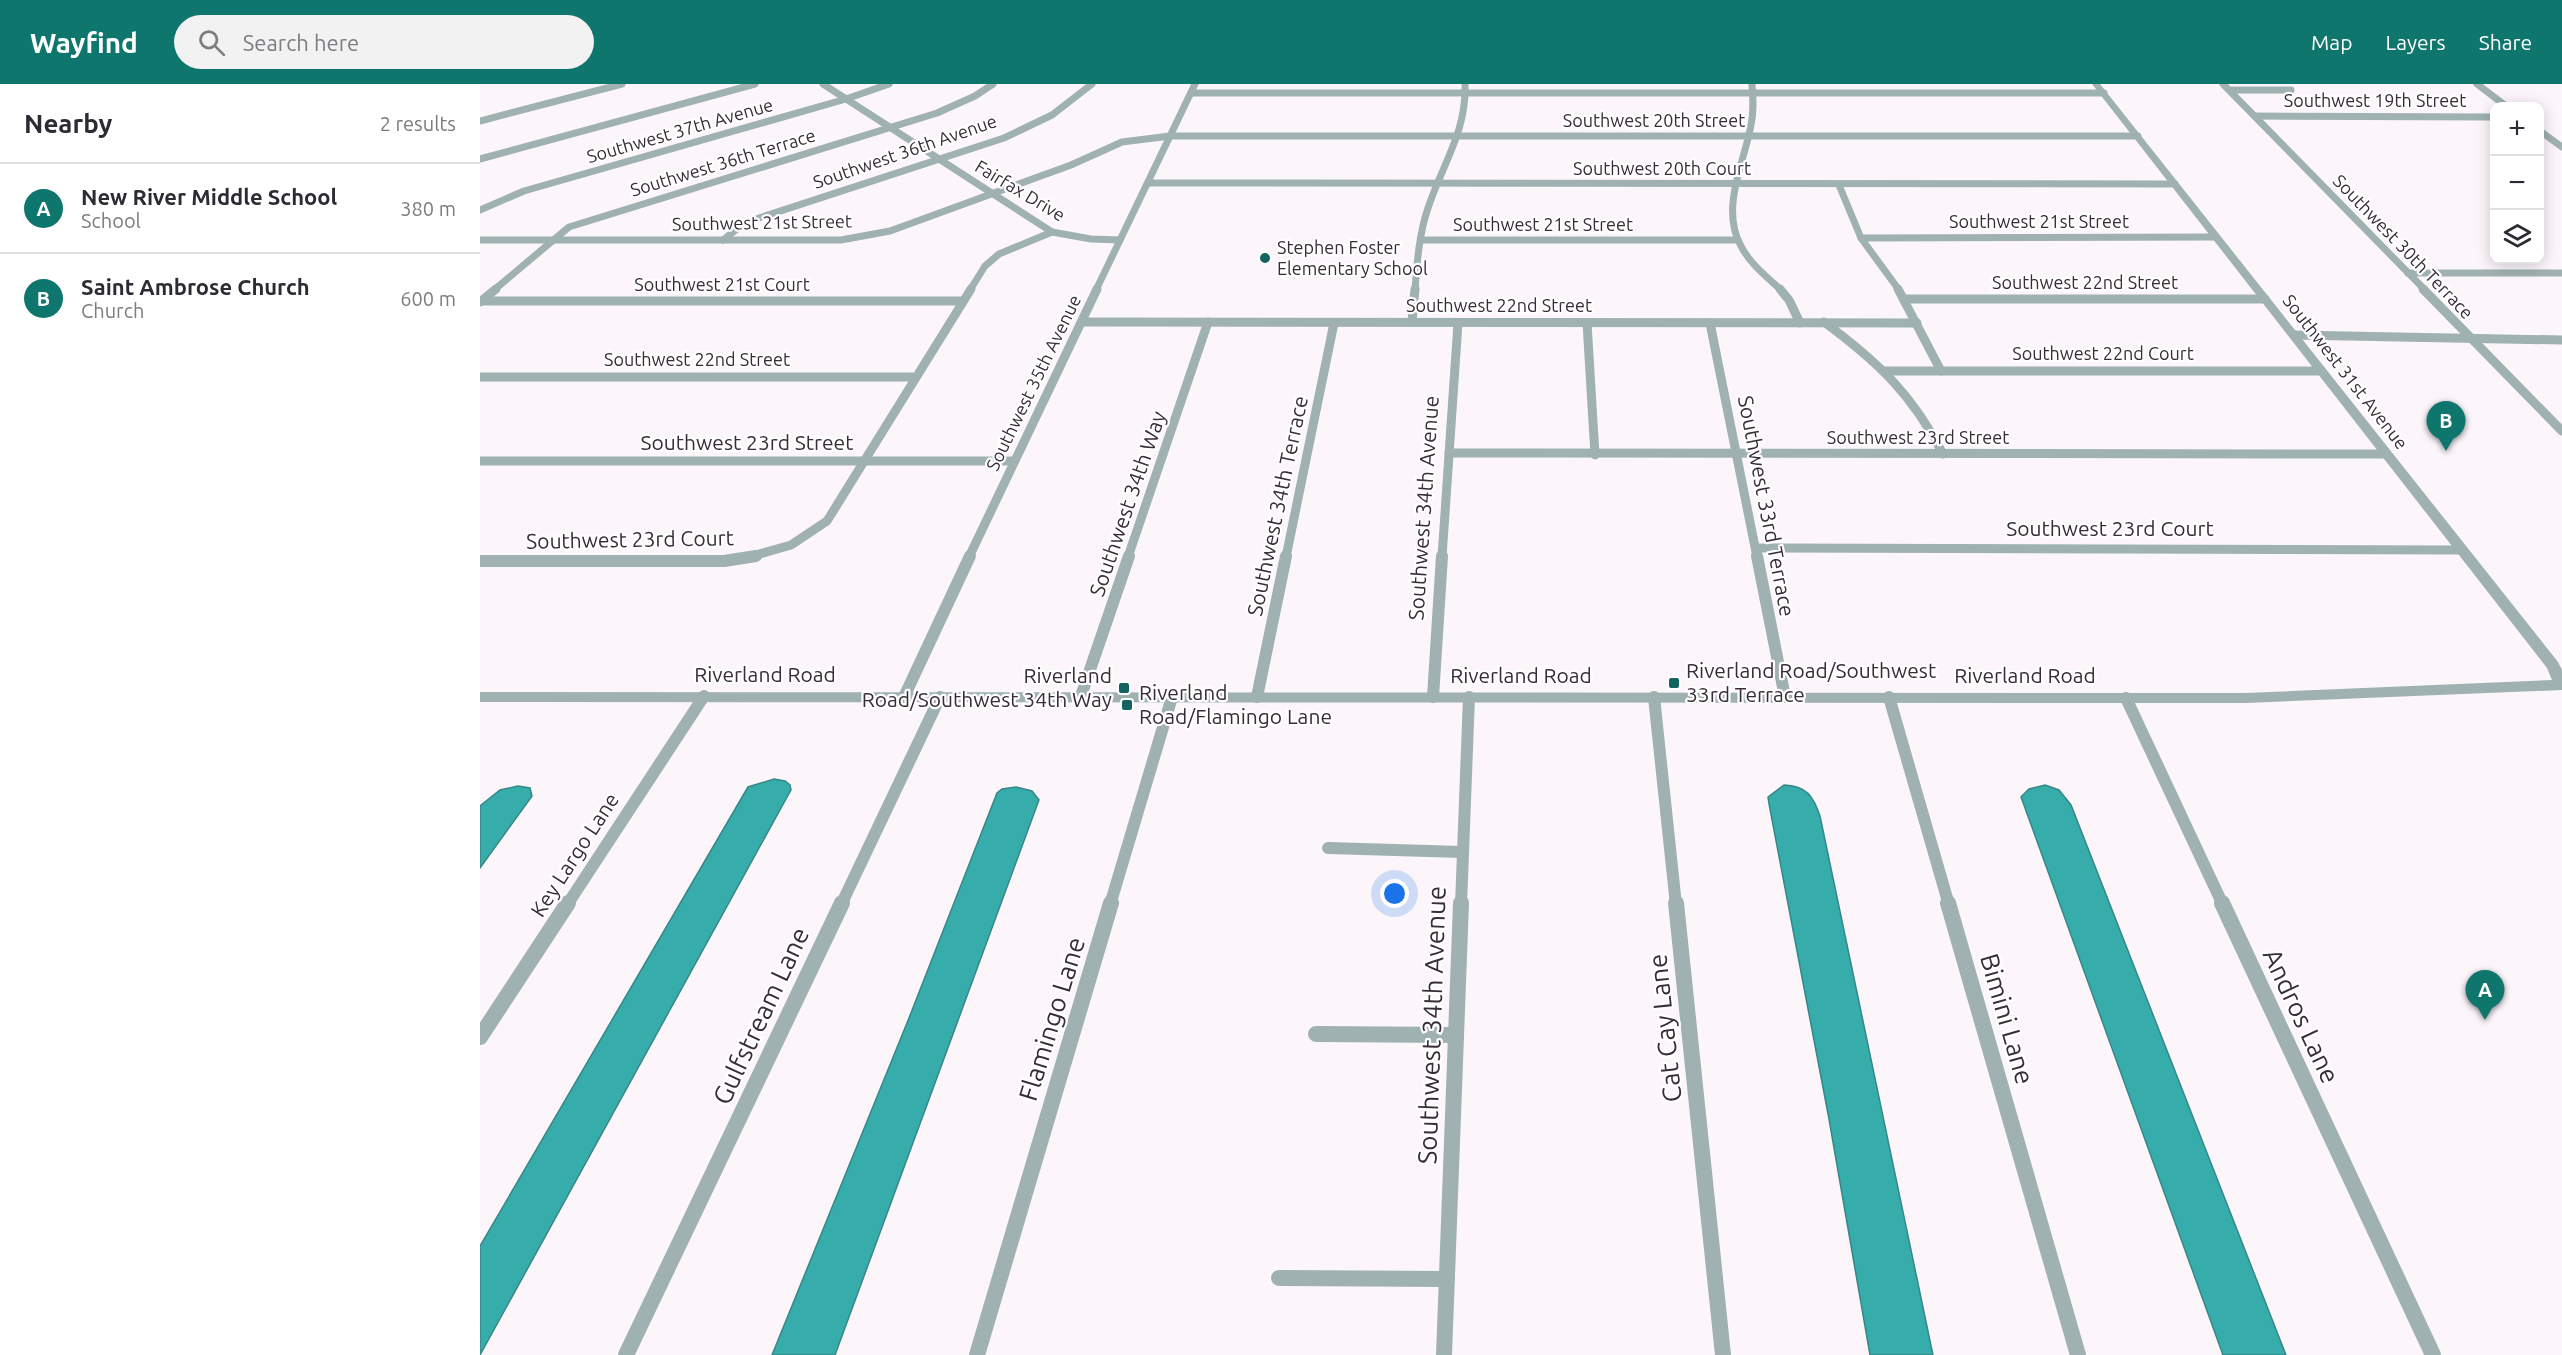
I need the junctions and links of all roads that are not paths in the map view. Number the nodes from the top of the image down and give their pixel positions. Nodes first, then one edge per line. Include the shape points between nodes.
1 (622, 84) edge
2 (755, 84) edge
3 (823, 84) edge
4 (889, 84) edge
5 (993, 84) edge
6 (1092, 84) edge
7 (1465, 84) edge
8 (1752, 84) edge
9 (2476, 84) edge
10 (2227, 87) edge
11 (1193, 88) edge
12 (2100, 89) edge
13 (2291, 90) dead end
14 (1466, 93) junction
15 (1753, 93) junction
16 (846, 99) junction
17 (2501, 102) edge
18 (2255, 116) junction
19 (2490, 117) edge
20 (480, 121) edge
21 (890, 127) junction
22 (2544, 133) edge
23 (2544, 134) edge
24 (1170, 136) junction
25 (1459, 136) junction
26 (1751, 136) junction
27 (2138, 136) junction
28 (2562, 136) edge
29 (2562, 147) edge
30 (480, 148) edge
31 (484, 158) edge
32 (941, 159) junction
33 (1149, 183) junction
34 (1438, 184) junction
35 (1734, 184) junction
36 (1839, 184) junction
37 (2175, 184) junction
38 (992, 194) junction
39 (480, 210) edge
40 (1052, 232) junction
41 (2216, 237) junction
42 (1861, 238) junction
43 (480, 240) edge
44 (551, 240) junction
45 (723, 240) junction
46 (1120, 240) junction
47 (1421, 240) junction
48 (1737, 240) junction
49 (2408, 273) junction
50 (2562, 273) edge
51 (1905, 299) junction
52 (2265, 299) junction
53 (481, 302) edge
54 (963, 302) junction
55 (1082, 322) junction
56 (1208, 322) junction
57 (1412, 322) junction
58 (1587, 322) junction
59 (1800, 322) junction
60 (1824, 322) junction
61 (1334, 323) junction
62 (1458, 323) junction
63 (1710, 323) junction
64 (1917, 323) junction
65 (2294, 335) junction
66 (2473, 339) junction
67 (2562, 340) edge
68 (1884, 371) junction
69 (1941, 371) junction
70 (2321, 371) junction
71 (480, 376) edge
72 (915, 377) junction
73 (2549, 418) junction
74 (2562, 418) edge
75 (2562, 431) edge
76 (1449, 453) junction
77 (1595, 454) junction
78 (1738, 454) junction
79 (1943, 454) junction
80 (2387, 454) junction
81 (480, 461) edge
82 (865, 461) junction
83 (1014, 461) junction
84 (1757, 548) junction
85 (2462, 550) junction
86 (480, 561) edge
87 (2562, 685) edge
88 (704, 696) junction
89 (1081, 696) junction
90 (1469, 696) junction
91 (480, 697) edge
92 (904, 697) junction
93 (940, 697) junction
94 (1173, 697) junction
95 (1257, 697) junction
96 (1433, 697) junction
97 (1654, 697) junction
98 (1785, 697) junction
99 (1889, 697) junction
100 (2126, 698) junction
101 (1328, 848) dead end
102 (1462, 852) junction
103 (1316, 1034) dead end
104 (1456, 1035) junction
105 (480, 1037) edge
106 (1280, 1278) dead end
107 (1447, 1279) junction
108 (626, 1355) edge
109 (977, 1355) edge
110 (1444, 1355) edge
111 (1723, 1355) edge
112 (2078, 1355) edge
113 (2433, 1355) edge

1 - 20 street
2 - 31 street
3 - 16 street, Fairfax Drive
4 - 16 street, Southwest 37th Avenue
5 - 21 street, Southwest 36th Terrace via 937,113
6 - 32 street, Southwest 36th Avenue via 1057,111 1023,129
7 - 14 street
8 - 15 street
9 - 17 street
10 - 13 street
10 - 18 street, Southwest 30th Terrace
11 - 14 street
11 - 24 street, Southwest 35th Avenue
12 - 15 street
12 - 27 street, Southwest 31st Avenue
14 - 15 street
14 - 25 street
15 - 26 street
16 - 21 street, Fairfax Drive
16 - 39 street, Southwest 37th Avenue via 524,191
18 - 19 street, Southwest 19th Street
18 - 49 street, Southwest 30th Terrace
21 - 32 street, Fairfax Drive
21 - 44 street, Southwest 36th Terrace via 592,218
22 - 28 street
23 - 29 street
24 - 25 street, Southwest 20th Street
24 - 33 street, Southwest 35th Avenue
24 - 38 street, Southwest 21st Street via 1122,142
25 - 26 street, Southwest 20th Street
25 - 34 street
26 - 27 street, Southwest 20th Street
26 - 35 street
27 - 37 street, Southwest 31st Avenue
30 - 31 street
32 - 38 street, Fairfax Drive
32 - 45 street, Southwest 36th Avenue via 756,219
33 - 34 street, Southwest 20th Court
33 - 46 street, Southwest 35th Avenue
34 - 35 street, Southwest 20th Court
34 - 47 street via 1427,208
35 - 36 street, Southwest 20th Court
35 - 48 street via 1732,214
36 - 37 street, Southwest 20th Court
36 - 42 street
37 - 41 street, Southwest 31st Avenue
38 - 40 street, Fairfax Drive
38 - 45 street, Southwest 21st Street via 867,236 841,240
40 - 46 street, Fairfax Drive
40 - 54 street via 994,256
41 - 42 street, Southwest 21st Street
41 - 52 street, Southwest 31st Avenue
42 - 51 street
43 - 44 street, Southwest 21st Street
44 - 45 street, Southwest 21st Street
44 - 53 street, Southwest 36th Terrace
46 - 55 street, Southwest 35th Avenue
47 - 48 street, Southwest 21st Street
47 - 57 street
48 - 59 street via 1787,296
49 - 50 street
49 - 66 street, Southwest 30th Terrace
51 - 52 street, Southwest 22nd Street
51 - 64 street
52 - 65 street, Southwest 31st Avenue
53 - 54 street, Southwest 21st Court
54 - 72 street
55 - 56 street, Southwest 22nd Street
55 - 83 street, Southwest 35th Avenue
56 - 61 street, Southwest 22nd Street
56 - 89 street, Southwest 34th Way
57 - 61 street, Southwest 22nd Street
57 - 62 street, Southwest 22nd Street
58 - 62 street, Southwest 22nd Street
58 - 63 street, Southwest 22nd Street
58 - 77 street
59 - 60 street, Southwest 22nd Street
59 - 63 street, Southwest 22nd Street
60 - 64 street, Southwest 22nd Street
60 - 68 street
61 - 95 street, Southwest 34th Terrace
62 - 76 street, Southwest 34th Avenue
63 - 78 street, Southwest 33rd Terrace
64 - 69 street
65 - 66 street
65 - 70 street, Southwest 31st Avenue
66 - 67 street
66 - 73 street, Southwest 30th Terrace
68 - 69 street, Southwest 22nd Court
68 - 79 street via 1923,416
69 - 70 street, Southwest 22nd Court
70 - 80 street, Southwest 31st Avenue
71 - 72 street, Southwest 22nd Street
72 - 82 street
73 - 74 street
73 - 75 street, Southwest 30th Terrace
76 - 77 street, Southwest 23rd Street
76 - 96 street, Southwest 34th Avenue
77 - 78 street, Southwest 23rd Street
78 - 79 street, Southwest 23rd Street
78 - 84 street, Southwest 33rd Terrace
79 - 80 street, Southwest 23rd Street
80 - 85 street, Southwest 31st Avenue
81 - 82 street, Southwest 23rd Street
82 - 83 street, Southwest 23rd Street
82 - 86 street, Southwest 23rd Court via 827,521 805,539 757,557 724,561
83 - 92 street, Southwest 35th Avenue
84 - 85 street, Southwest 23rd Court
84 - 98 street, Southwest 33rd Terrace
85 - 87 street, Southwest 31st Avenue via 2553,666
87 - 100 street, Riverland Road via 2379,694
88 - 91 street, Riverland Road
88 - 92 street, Riverland Road
88 - 105 street, Key Largo Lane
89 - 93 street, Riverland Road
89 - 94 street, Riverland Road
90 - 96 street, Riverland Road
90 - 97 street, Riverland Road
90 - 102 street, Southwest 34th Avenue
92 - 93 street, Riverland Road
93 - 108 street, Gulfstream Lane
94 - 95 street, Riverland Road
94 - 109 street, Flamingo Lane
95 - 96 street, Riverland Road
97 - 98 street, Riverland Road
97 - 111 street, Cat Cay Lane
98 - 99 street, Riverland Road
99 - 100 street, Riverland Road
99 - 112 street, Bimini Lane
100 - 113 street, Andros Lane
101 - 102 street
102 - 104 street, Southwest 34th Avenue
103 - 104 street
104 - 107 street, Southwest 34th Avenue
106 - 107 street
107 - 110 street, Southwest 34th Avenue

